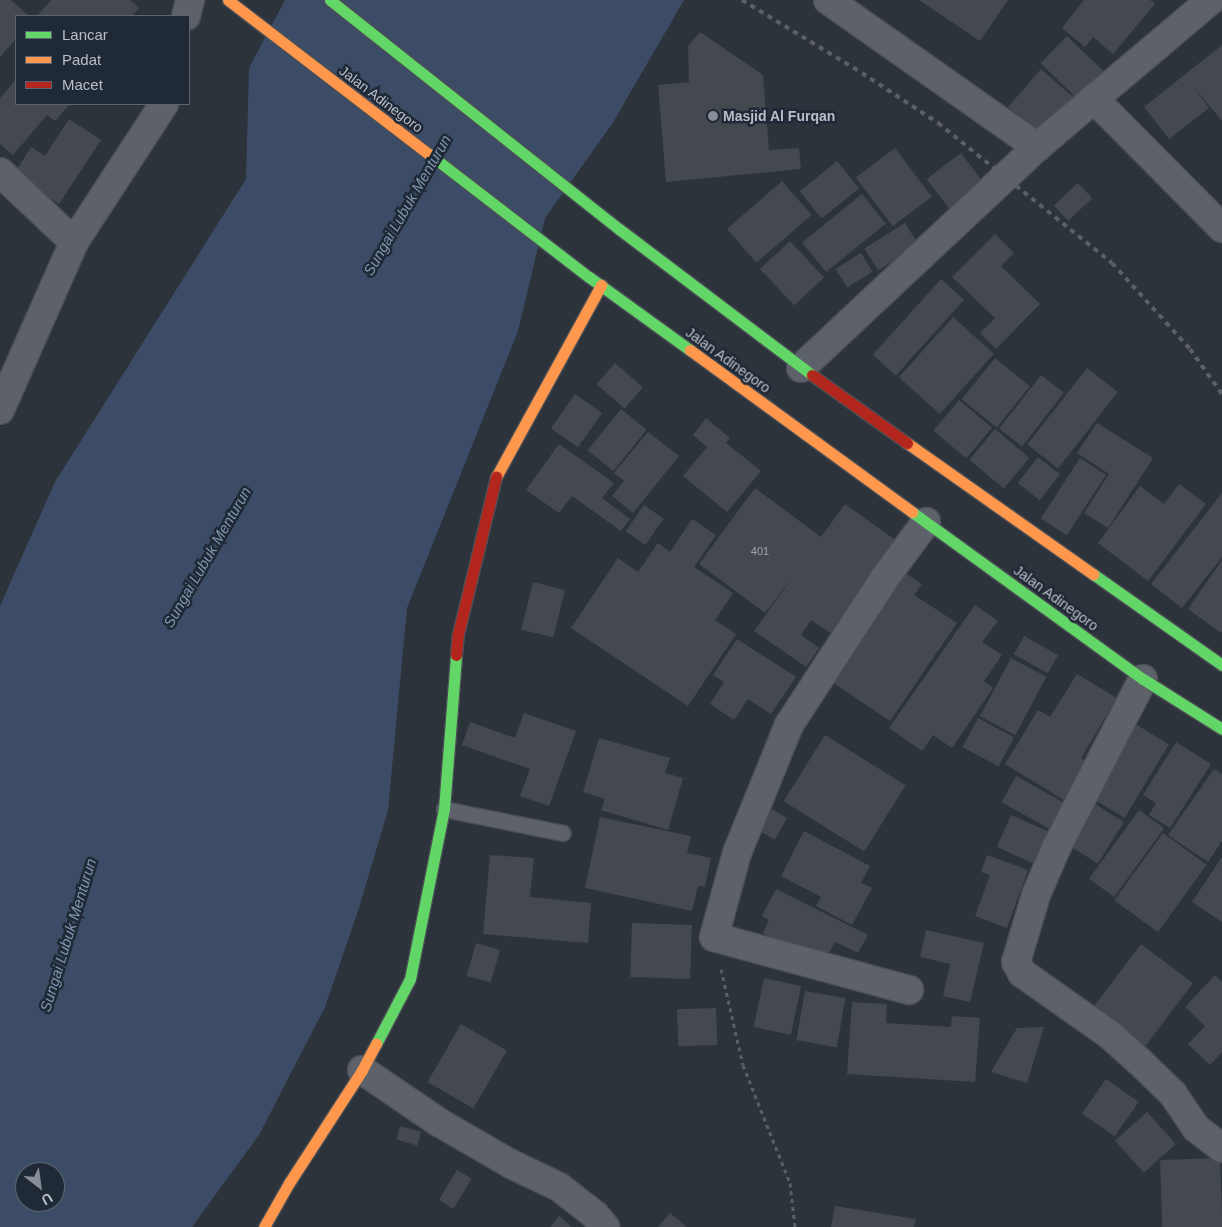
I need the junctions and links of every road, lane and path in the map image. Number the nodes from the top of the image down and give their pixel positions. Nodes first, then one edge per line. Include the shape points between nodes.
1 (190, 0) edge
2 (228, 0) edge
3 (330, 0) edge
4 (828, 0) edge
5 (1211, 0) edge
6 (186, 15) edge
7 (1094, 99) junction
8 (163, 105) edge
9 (1037, 147) junction
10 (0, 172) edge
11 (1222, 228) edge
12 (74, 242) junction
13 (601, 285) junction
14 (801, 368) junction
15 (0, 410) edge
16 (926, 522) junction
17 (1222, 665) edge
18 (1143, 680) junction
19 (1222, 729) edge
20 (444, 810) junction
21 (563, 833) dead end
22 (714, 937) junction
23 (909, 990) dead end
24 (362, 1070) junction
25 (1222, 1148) edge
26 (271, 1224) edge
27 (605, 1227) edge
28 (796, 1227) edge

1 - 6 street
2 - 13 main road, Jalan Adinegoro
3 - 14 main road
4 - 9 street
5 - 7 street
7 - 9 street
7 - 11 street
8 - 12 street
9 - 14 street
10 - 12 street
12 - 15 street
13 - 16 main road, Jalan Adinegoro
13 - 20 main road via 494,480 458,634
14 - 17 main road
16 - 18 main road, Jalan Adinegoro
16 - 22 street via 884,579 789,725 737,852
18 - 19 main road, Jalan Adinegoro
18 - 25 street via 1057,846 1036,895 1016,962 1022,973 1110,1035 1140,1062 1173,1094 1196,1128
20 - 21 lane
20 - 24 main road via 410,979
22 - 23 street
22 - 28 path via 743,1065 790,1183
24 - 26 main road via 289,1183
24 - 27 street via 440,1123 559,1187

